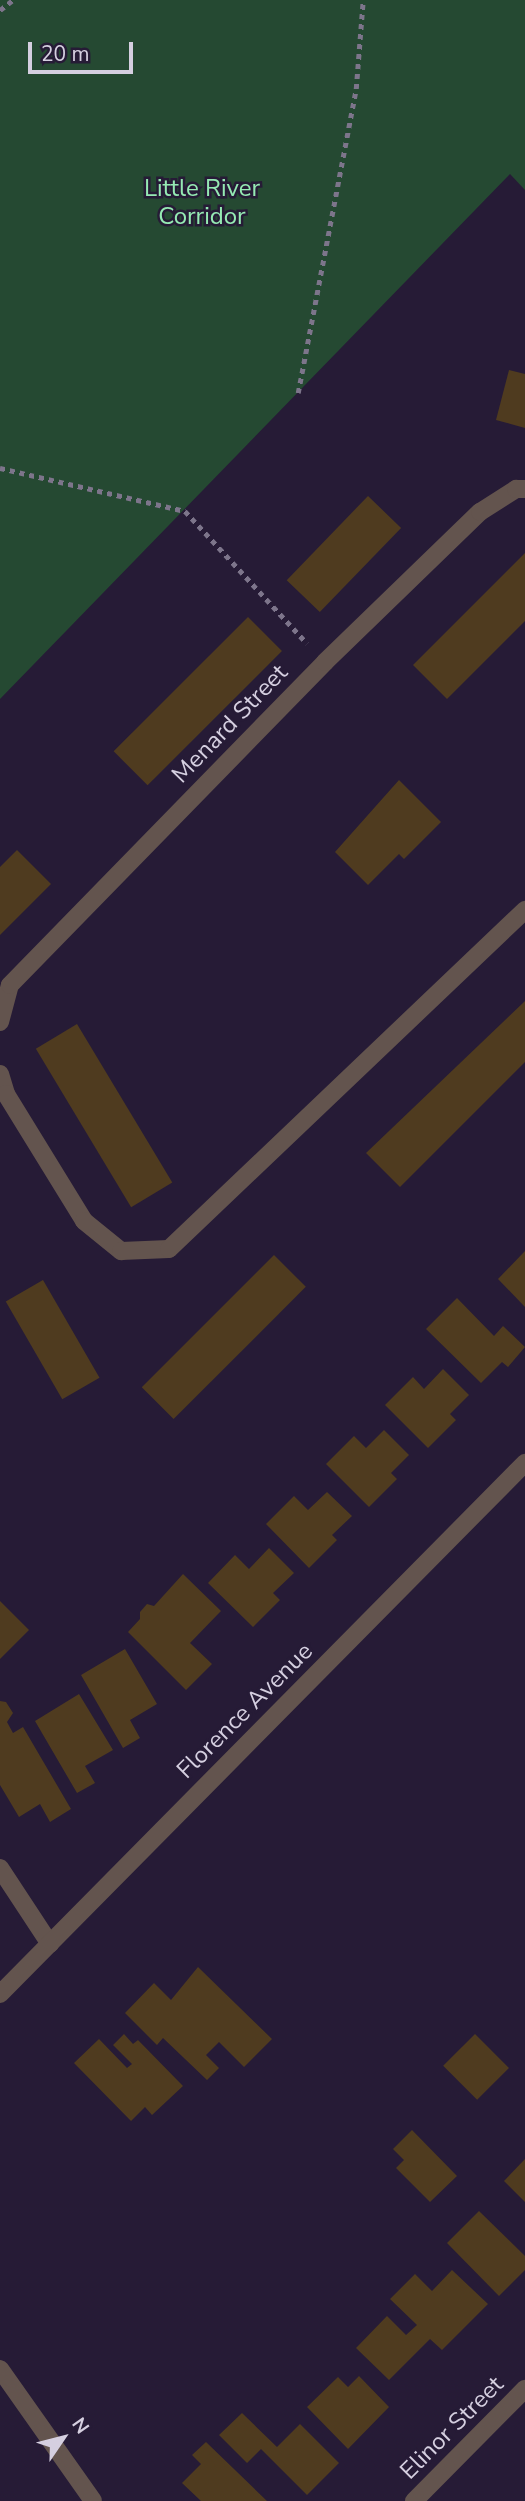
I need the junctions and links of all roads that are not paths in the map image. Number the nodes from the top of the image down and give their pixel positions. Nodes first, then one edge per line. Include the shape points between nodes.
1 (525, 489) edge
2 (525, 910) edge
3 (0, 1022) edge
4 (0, 1074) edge
5 (525, 1463) edge
6 (0, 1868) edge
7 (50, 1944) junction
8 (0, 1994) edge
9 (0, 2369) edge
10 (525, 2389) edge
11 (93, 2501) edge
12 (414, 2501) edge

1 - 3 street, Menard Street via 516,489 480,512 325,662 10,985
2 - 4 street via 169,1249 121,1251 83,1221 6,1094
5 - 7 street, Florence Avenue
6 - 7 street
7 - 8 street, Florence Avenue
9 - 11 street
10 - 12 street, Elinor Street

